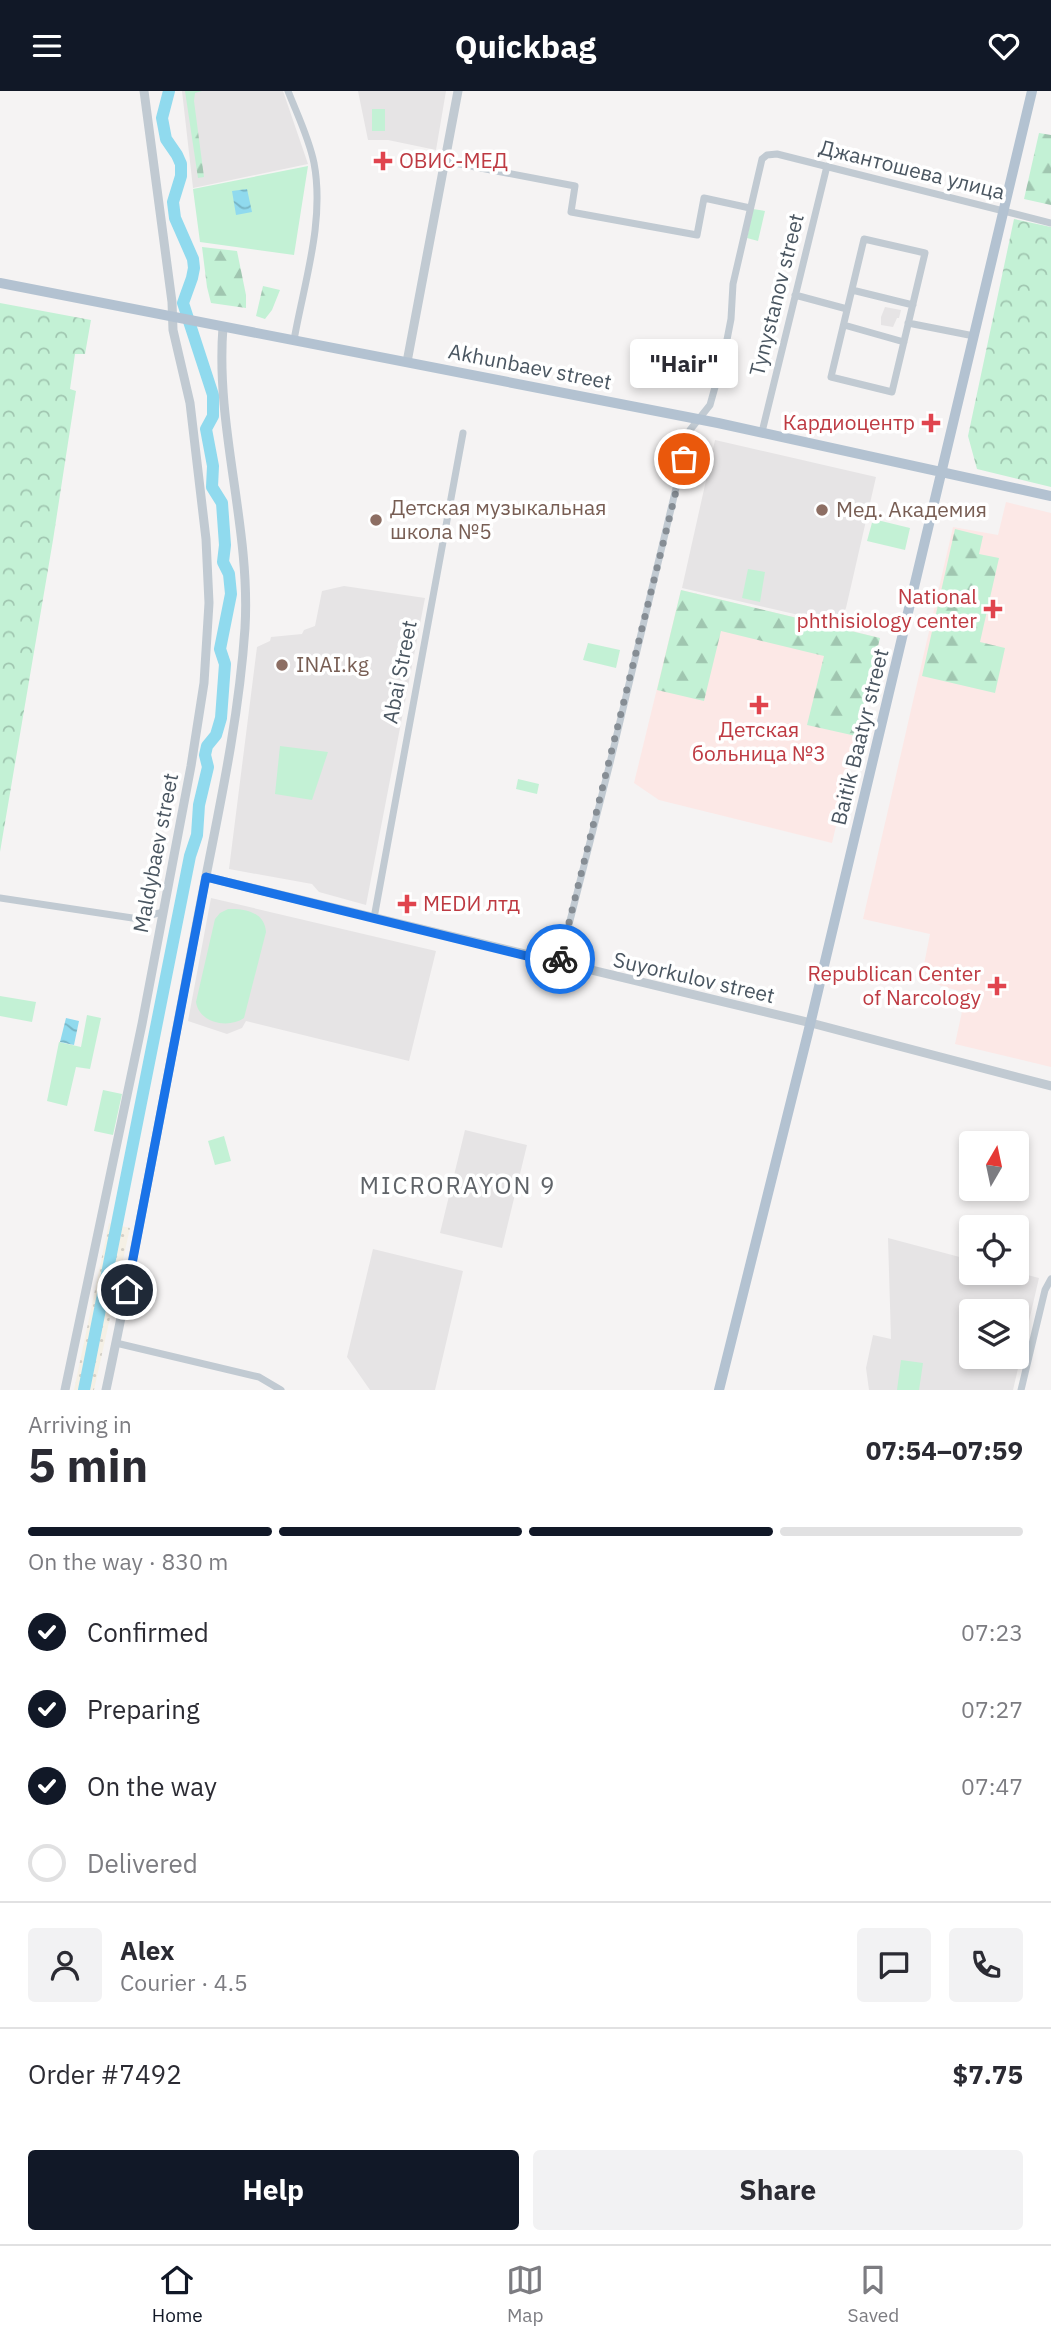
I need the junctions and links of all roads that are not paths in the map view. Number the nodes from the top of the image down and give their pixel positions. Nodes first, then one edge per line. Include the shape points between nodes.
1 (144, 91) edge
2 (288, 91) edge
3 (458, 91) edge
4 (1032, 91) edge
5 (764, 157) joint
6 (444, 161) junction
7 (827, 166) junction
8 (750, 208) junction
9 (1004, 211) junction
10 (1051, 223) edge
11 (0, 283) edge
12 (852, 290) junction
13 (795, 295) junction
14 (913, 306) junction
15 (847, 309) junction
16 (177, 318) junction
17 (908, 323) junction
18 (844, 325) junction
19 (223, 327) junction
20 (974, 336) junction
21 (294, 340) junction
22 (904, 342) junction
23 (407, 362) junction
24 (697, 419) junction
25 (762, 432) junction
26 (463, 433) dead end
27 (943, 472) junction
28 (1051, 496) edge
29 (206, 877) junction
30 (0, 898) edge
31 (162, 912) junction
32 (374, 918) junction
33 (559, 964) junction
34 (811, 1023) junction
35 (1051, 1086) edge
36 (1051, 1279) edge
37 (116, 1343) junction
38 (65, 1390) edge
39 (106, 1390) edge
40 (281, 1390) edge
41 (719, 1390) edge
42 (1021, 1390) edge

1 - 16 street, Maldybaev street
2 - 21 street via 313,161 317,201
3 - 6 street
4 - 9 main road, Baitik Baatyr street
5 - 7 street, Джантошева улица via 777,155
5 - 8 street, Tynystanov street
6 - 8 street via 575,186 571,212 697,236 704,198
6 - 23 street
7 - 9 street, Джантошева улица
7 - 13 street, Tynystanov street
8 - 24 street, Tynystanov street via 733,284 724,355 710,405
9 - 10 street, Джантошева улица
9 - 20 main road, Baitik Baatyr street
11 - 16 main road, Akhunbaev street
12 - 14 street
12 - 14 street via 864,239 925,253
12 - 15 street
13 - 15 street
13 - 25 street, Tynystanov street
14 - 17 street
15 - 18 street
16 - 19 main road, Akhunbaev street
16 - 31 street, Maldybaev street via 173,330 190,403 209,603 204,683
17 - 20 street
17 - 22 street
18 - 22 street
18 - 22 street via 831,377 892,392
19 - 21 main road, Akhunbaev street
19 - 29 street via 221,384 246,612 238,708
20 - 27 main road, Baitik Baatyr street
21 - 23 main road, Akhunbaev street
23 - 24 main road, Akhunbaev street
24 - 25 main road, Akhunbaev street
24 - 33 street, Tynystanov street via 690,430
25 - 27 main road, Akhunbaev street
26 - 32 street, Abai Street
27 - 28 main road, Akhunbaev street
27 - 34 main road, Baitik Baatyr street
29 - 32 street, Suyorkulov street
29 - 37 street
30 - 31 street via 139,919
31 - 38 street, Maldybaev street
32 - 33 street, Suyorkulov street
33 - 34 street, Suyorkulov street
34 - 35 street, Suyorkulov street
34 - 41 main road, Baitik Baatyr street
36 - 42 street
37 - 39 street
37 - 40 street via 259,1377

